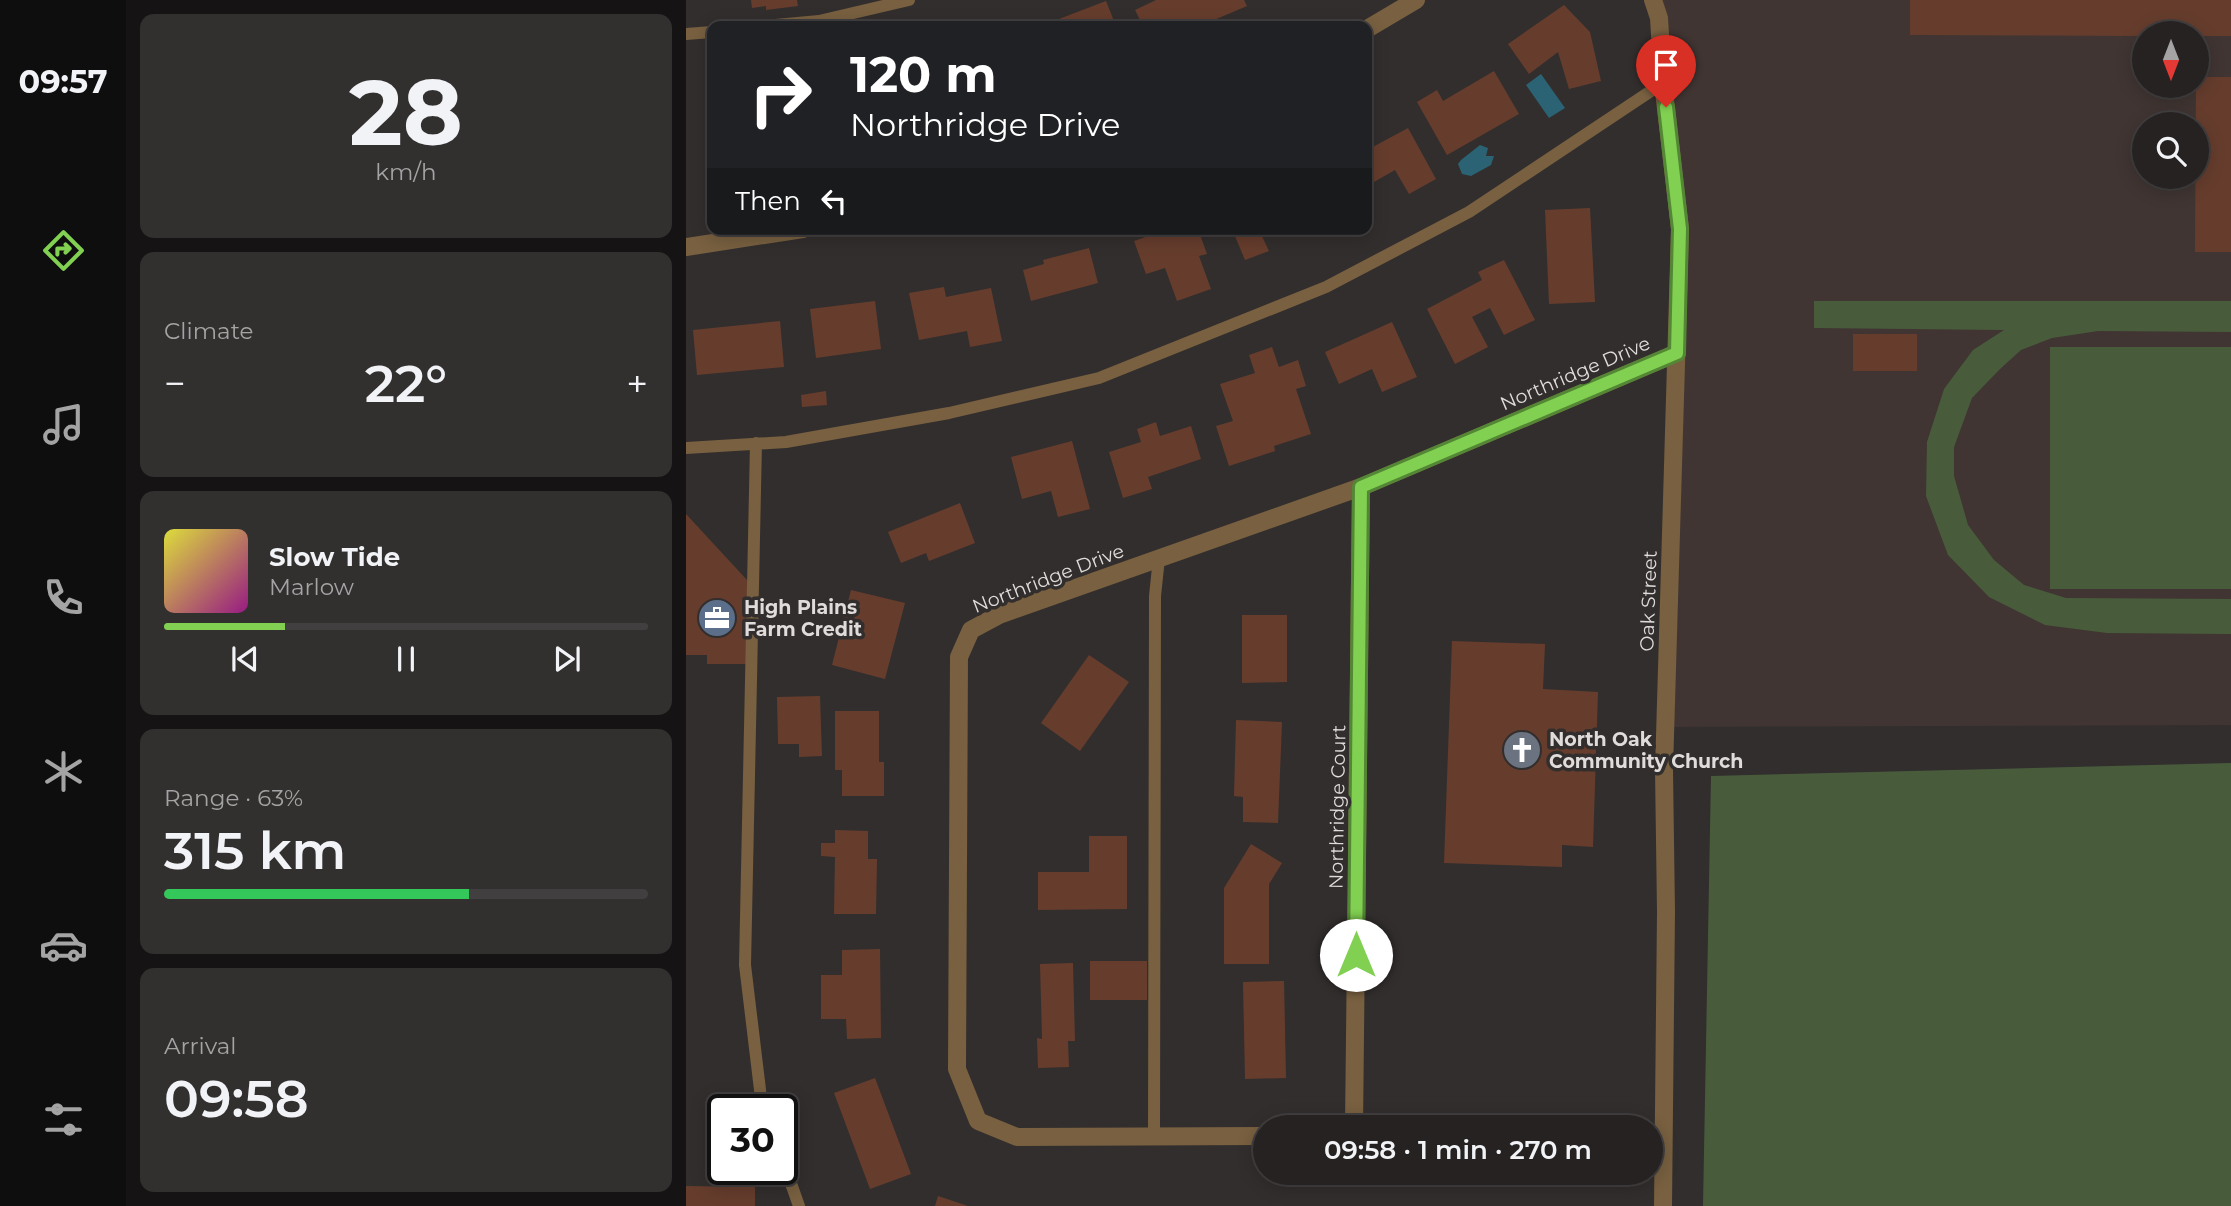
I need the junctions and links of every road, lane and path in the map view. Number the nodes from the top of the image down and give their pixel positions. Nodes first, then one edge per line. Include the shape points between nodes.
1 (909, 0) edge
2 (1416, 0) edge
3 (1653, 0) edge
4 (819, 21) edge
5 (1372, 26) edge
6 (707, 32) edge
7 (686, 34) edge
8 (1663, 83) junction
9 (764, 235) edge
10 (686, 247) edge
11 (1677, 353) junction
12 (756, 443) junction
13 (686, 448) edge
14 (1361, 487) junction
15 (1159, 558) junction
16 (761, 1094) edge
17 (1354, 1115) edge
18 (1658, 1115) edge
19 (1154, 1136) junction
20 (1253, 1136) edge
21 (792, 1185) edge
22 (1661, 1185) edge
23 (799, 1206) edge
24 (1663, 1206) edge

1 - 4 lane
2 - 5 street
3 - 8 street, Oak Street via 1659,18
6 - 7 lane
8 - 11 street, Oak Street via 1680,229
8 - 12 lane via 1469,212 1326,287 1137,363 1099,378 949,413 786,442
9 - 10 street
11 - 14 street, Northridge Drive
11 - 18 street, Oak Street
12 - 13 lane
12 - 16 lane via 745,965
14 - 15 street, Northridge Drive
14 - 17 street, Northridge Court
15 - 19 lane via 1155,596
15 - 19 street, Northridge Drive via 999,615 971,630 959,657 957,1069 978,1121 1017,1136
19 - 20 street, Northridge Drive
21 - 23 lane
22 - 24 street, Oak Street

